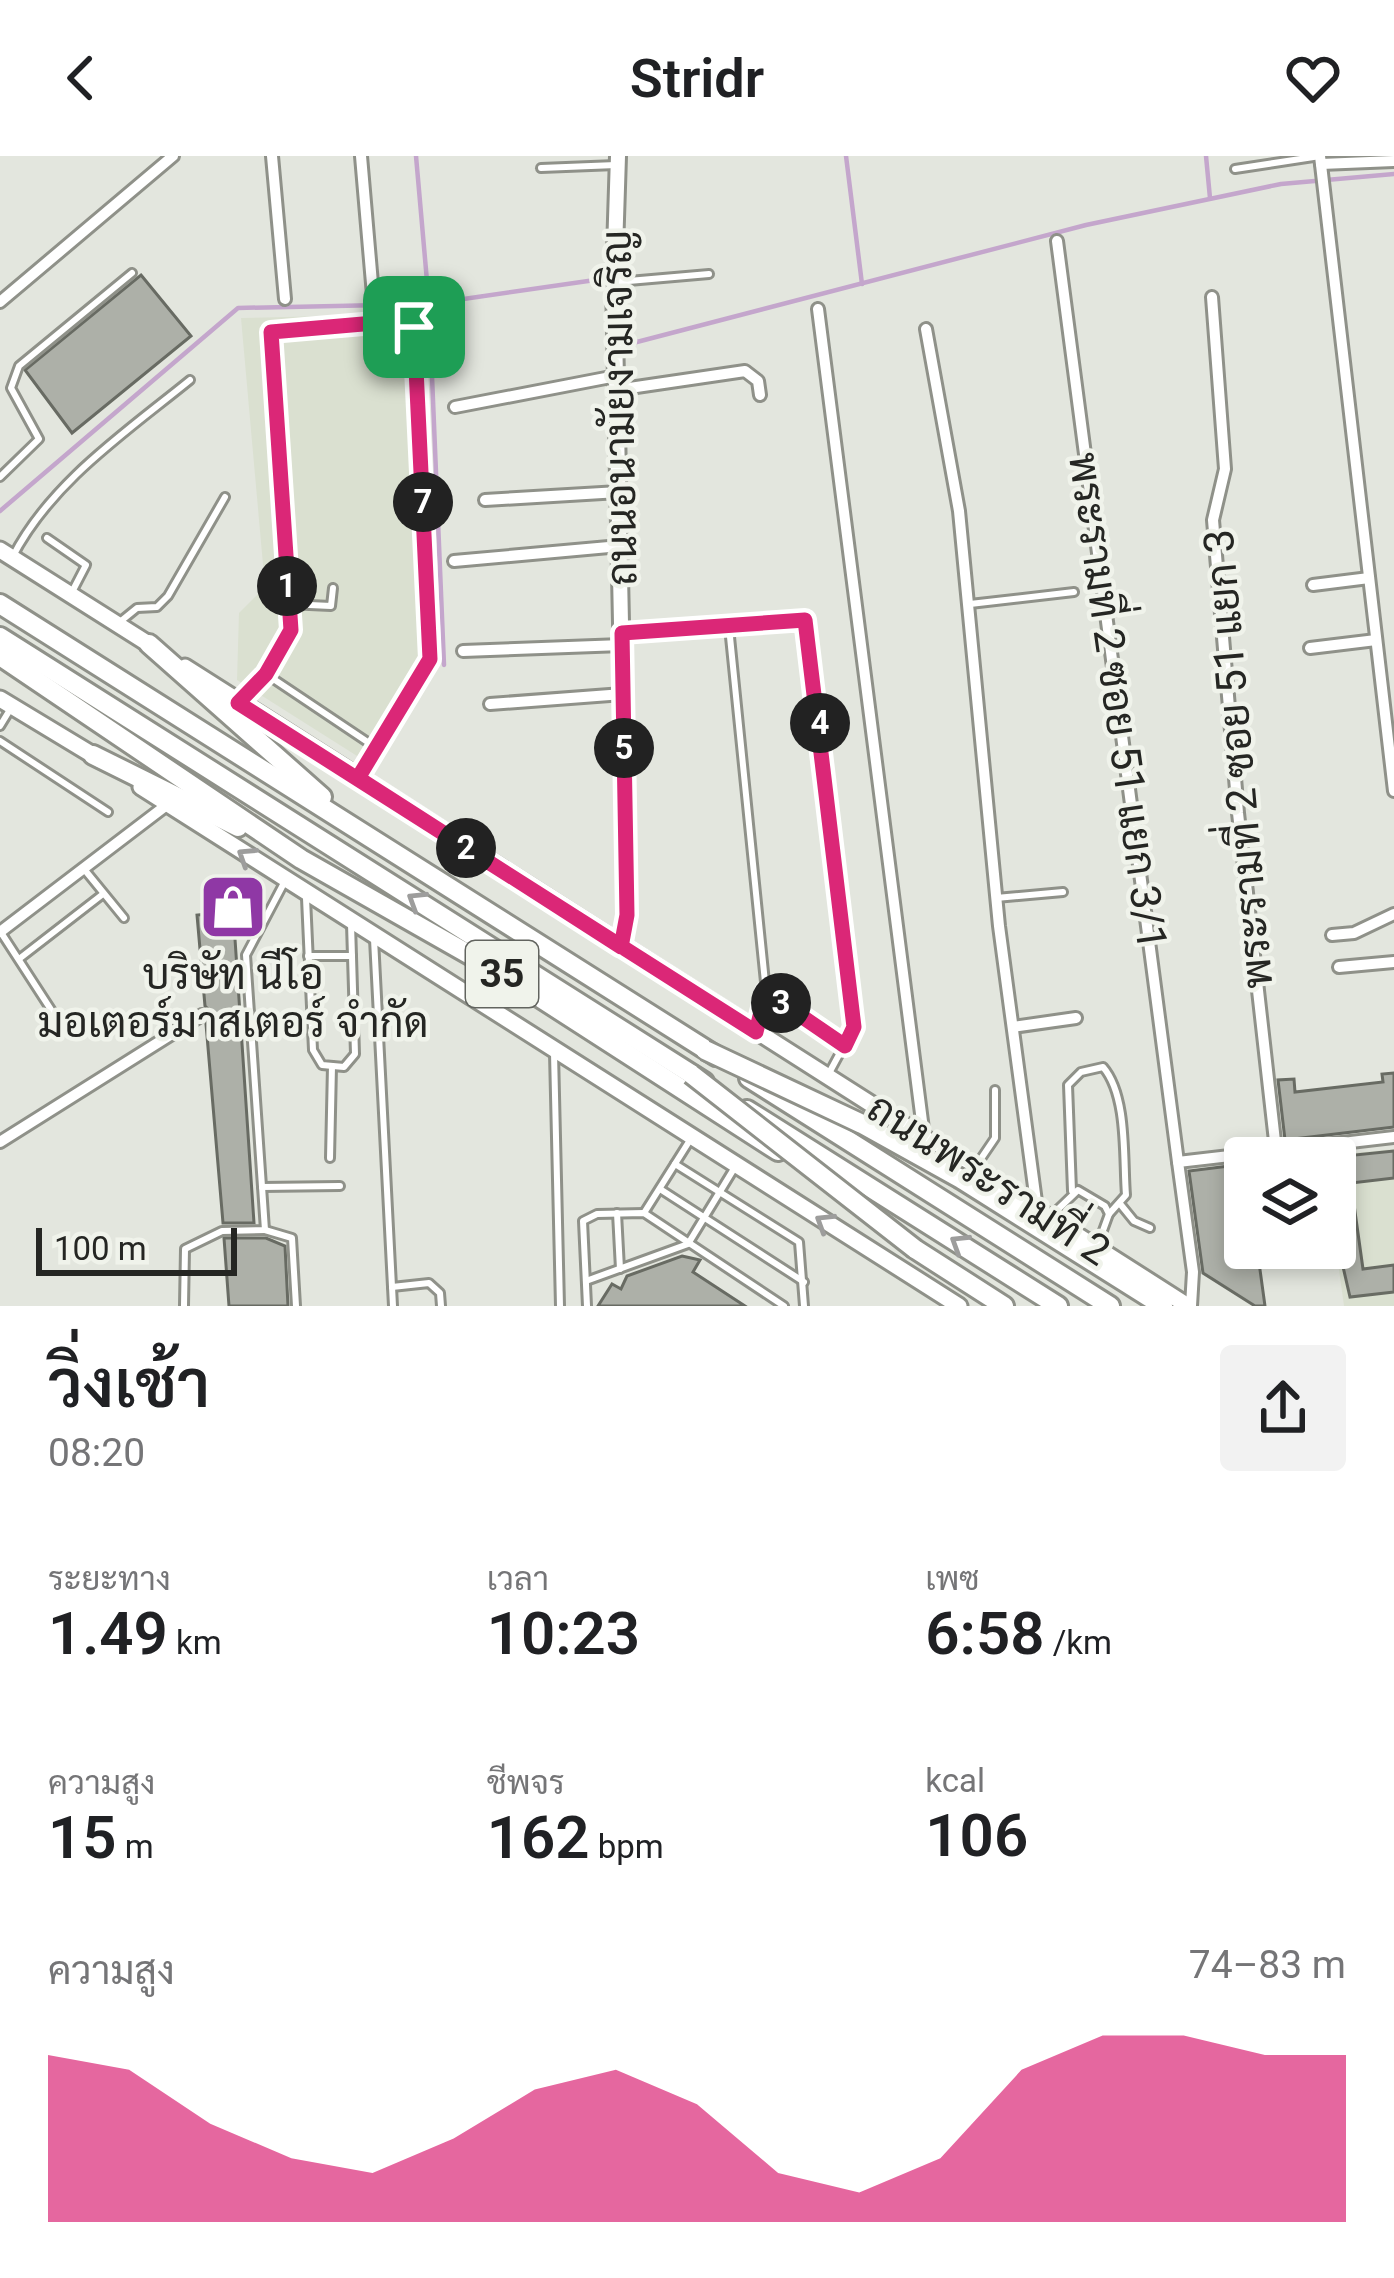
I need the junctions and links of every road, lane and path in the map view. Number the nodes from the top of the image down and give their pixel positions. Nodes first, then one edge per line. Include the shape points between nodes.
1 (173, 156) edge
2 (272, 156) edge
3 (361, 156) edge
4 (618, 161) edge
5 (1394, 161) edge
6 (1321, 162) edge
7 (542, 168) dead end
8 (1235, 169) dead end
9 (1057, 241) dead end
10 (132, 273) dead end
11 (709, 274) dead end
12 (614, 282) junction
13 (373, 295) dead end
14 (1212, 297) dead end
15 (285, 298) dead end
16 (0, 302) edge
17 (818, 309) dead end
18 (926, 328) dead end
19 (190, 380) dead end
20 (616, 383) junction
21 (760, 395) dead end
22 (455, 407) dead end
23 (0, 477) edge
24 (619, 492) junction
25 (225, 497) dead end
26 (485, 500) dead end
27 (47, 538) dead end
28 (620, 546) junction
29 (6, 555) edge
30 (454, 560) dead end
31 (1369, 578) junction
32 (1313, 584) dead end
33 (333, 588) dead end
34 (1074, 592) dead end
35 (70, 595) junction
36 (0, 603) edge
37 (288, 604) junction
38 (968, 604) junction
39 (118, 623) junction
40 (730, 627) junction
41 (0, 637) edge
42 (622, 639) junction
43 (1376, 640) junction
44 (148, 644) junction
45 (1310, 649) dead end
46 (464, 651) dead end
47 (0, 656) edge
48 (266, 674) junction
49 (623, 694) junction
50 (6, 702) edge
51 (238, 703) junction
52 (490, 704) dead end
53 (0, 726) edge
54 (0, 741) edge
55 (376, 747) junction
56 (93, 755) junction
57 (358, 778) junction
58 (1394, 791) edge
59 (322, 797) junction
60 (168, 804) junction
61 (108, 812) dead end
62 (301, 859) junction
63 (83, 868) junction
64 (285, 881) junction
65 (1063, 892) dead end
66 (103, 894) junction
67 (306, 894) junction
68 (997, 898) junction
69 (1394, 914) edge
70 (124, 918) dead end
71 (350, 925) junction
72 (0, 932) edge
73 (1332, 935) dead end
74 (374, 939) junction
75 (621, 947) junction
76 (308, 956) junction
77 (352, 956) junction
78 (19, 959) junction
79 (1394, 962) edge
80 (1339, 967) dead end
81 (766, 992) junction
82 (202, 1015) dead end
83 (1076, 1018) dead end
84 (59, 1022) dead end
85 (1013, 1027) junction
86 (756, 1032) junction
87 (845, 1046) junction
88 (705, 1050) junction
89 (554, 1053) junction
90 (332, 1066) junction
91 (691, 1074) junction
92 (827, 1076) junction
93 (995, 1090) dead end
94 (924, 1137) junction
95 (1275, 1137) edge
96 (1394, 1137) edge
97 (691, 1139) junction
98 (1356, 1141) edge
99 (0, 1142) edge
100 (1224, 1156) edge
101 (330, 1158) dead end
102 (1178, 1162) junction
103 (675, 1164) junction
104 (735, 1167) junction
105 (974, 1169) junction
106 (340, 1186) dead end
107 (262, 1187) junction
108 (660, 1189) junction
109 (721, 1191) junction
110 (1072, 1191) junction
111 (1120, 1204) junction
112 (1043, 1213) junction
113 (617, 1214) junction
114 (644, 1214) junction
115 (1109, 1214) junction
116 (705, 1216) junction
117 (1150, 1228) dead end
118 (265, 1230) junction
119 (688, 1244) junction
120 (1096, 1248) junction
121 (620, 1268) junction
122 (586, 1281) junction
123 (804, 1282) junction
124 (392, 1287) junction
125 (944, 1301) edge
126 (1008, 1302) edge
127 (184, 1306) edge
128 (296, 1306) edge
129 (393, 1306) edge
130 (441, 1306) edge
131 (560, 1306) edge
132 (586, 1306) edge
133 (784, 1306) edge
134 (804, 1306) edge
135 (959, 1306) edge
136 (1058, 1306) edge
137 (1110, 1306) edge
138 (1122, 1306) edge
139 (1163, 1306) edge
140 (1190, 1306) edge

1 - 16 street
2 - 15 street
3 - 13 street
4 - 7 lane
4 - 12 street, ถนนอนามัยงามเจริญ
5 - 6 street
6 - 8 lane
6 - 31 street
9 - 102 street, พระรามที่ 2 ซอย 51 แยก 3/1
10 - 23 lane via 19,366 11,388 39,440
11 - 12 lane
12 - 20 street, ถนนอนามัยงามเจริญ
14 - 95 street, พระรามที่ 2 ซอย 51 แยก 3 via 1226,469 1213,520
17 - 94 street
18 - 38 street
19 - 29 lane via 103,452
20 - 21 street via 746,371
20 - 22 street
20 - 24 street, ถนนอนามัยงามเจริญ
24 - 26 street
24 - 28 street, ถนนอนามัยงามเจริญ
25 - 39 lane via 168,596
27 - 35 lane via 86,565
28 - 30 street
28 - 42 street, ถนนอนามัยงามเจริญ
29 - 35 main road, ถนนพระรามที่ 2 / 35
31 - 32 street
31 - 43 street
33 - 37 lane via 331,606
34 - 38 lane
35 - 39 main road, ถนนพระรามที่ 2 / 35
36 - 59 highway, ถนนพระรามที่ 2 / 35
36 - 88 highway
37 - 48 lane via 290,636
37 - 55 lane via 271,332 412,321 430,659
38 - 68 street
39 - 44 main road, ถนนพระรามที่ 2 / 35
40 - 42 lane
40 - 81 lane
40 - 87 lane via 799,616 809,630 854,1027
91 -> 41 highway
42 - 46 street
42 - 49 street, ถนนอนามัยงามเจริญ
43 - 45 street
43 - 58 street
44 - 51 main road, ถนนพระรามที่ 2 / 35
44 - 59 highway
47 - 62 highway, 35
48 - 51 lane
48 - 55 lane
49 - 52 street
49 - 75 street, ถนนอนามัยงามเจริญ
50 - 53 lane
50 - 56 main road, 35
51 - 57 main road, ถนนพระรามที่ 2 / 35
54 - 61 lane
55 - 57 lane
56 - 60 main road, 35
56 - 62 highway
57 - 75 main road, ถนนพระรามที่ 2 / 35
59 - 138 highway, ถนนพระรามที่ 2 / 35
60 - 63 street
64 -> 60 main road, 35
62 - 126 highway, 35 via 500,972
63 - 66 lane
63 - 72 street
64 - 67 main road, 35
64 - 107 lane via 246,950
65 - 68 lane
66 - 70 lane
66 - 78 lane
67 - 71 main road, 35
67 - 76 lane
68 - 85 street
69 - 73 street
71 - 74 main road, 35
71 - 77 lane
72 - 78 lane
74 - 89 main road, 35
74 - 124 lane
75 - 86 main road, ถนนพระรามที่ 2 / 35
76 - 77 lane
76 - 90 lane via 313,1050
77 - 90 lane via 355,1054 344,1067
78 - 84 lane
79 - 80 street
81 - 86 lane
81 - 87 lane
82 - 99 street
83 - 85 street
85 - 112 street
86 - 92 main road, ถนนพระรามที่ 2 / 35
87 - 92 lane
88 - 137 highway, bridge
88 - 139 highway, bridge via 909,1149
89 - 97 main road, 35
89 - 131 lane
90 - 101 lane
91 - 126 highway, bridge via 879,1223
136 -> 91 highway, bridge
92 - 94 main road, ถนนพระรามที่ 2 / 35
93 - 105 lane via 995,1138
94 - 105 main road, ถนนพระรามที่ 2 / 35
96 - 98 street
97 - 103 lane
97 - 104 main road, 35
100 - 102 street
102 - 140 street, พระรามที่ 2 ซอย 51 แยก 3/1
103 - 108 lane
103 - 109 lane
104 - 109 lane
125 -> 104 main road, 35
105 - 112 main road, ถนนพระรามที่ 2 / 35
106 - 107 lane
107 - 118 lane
108 - 114 lane
108 - 116 lane
109 - 116 lane
109 - 123 lane via 796,1239
110 - 111 lane via 1068,1085 1103,1067 1119,1117 1126,1195
110 - 112 lane
110 - 115 lane
111 - 115 lane
111 - 117 lane
112 - 120 main road, ถนนพระรามที่ 2 / 35
113 - 114 lane
113 - 121 lane
113 - 122 lane via 583,1221
114 - 119 lane
115 - 120 lane
116 - 119 lane
116 - 123 lane
118 - 127 lane via 222,1231 185,1249
118 - 128 lane via 292,1238
119 - 121 lane
119 - 133 lane
120 - 140 main road, ถนนพระรามที่ 2 / 35
121 - 122 lane
122 - 132 lane
123 - 134 lane
124 - 129 lane
124 - 130 lane via 429,1283
125 - 135 main road, 35

